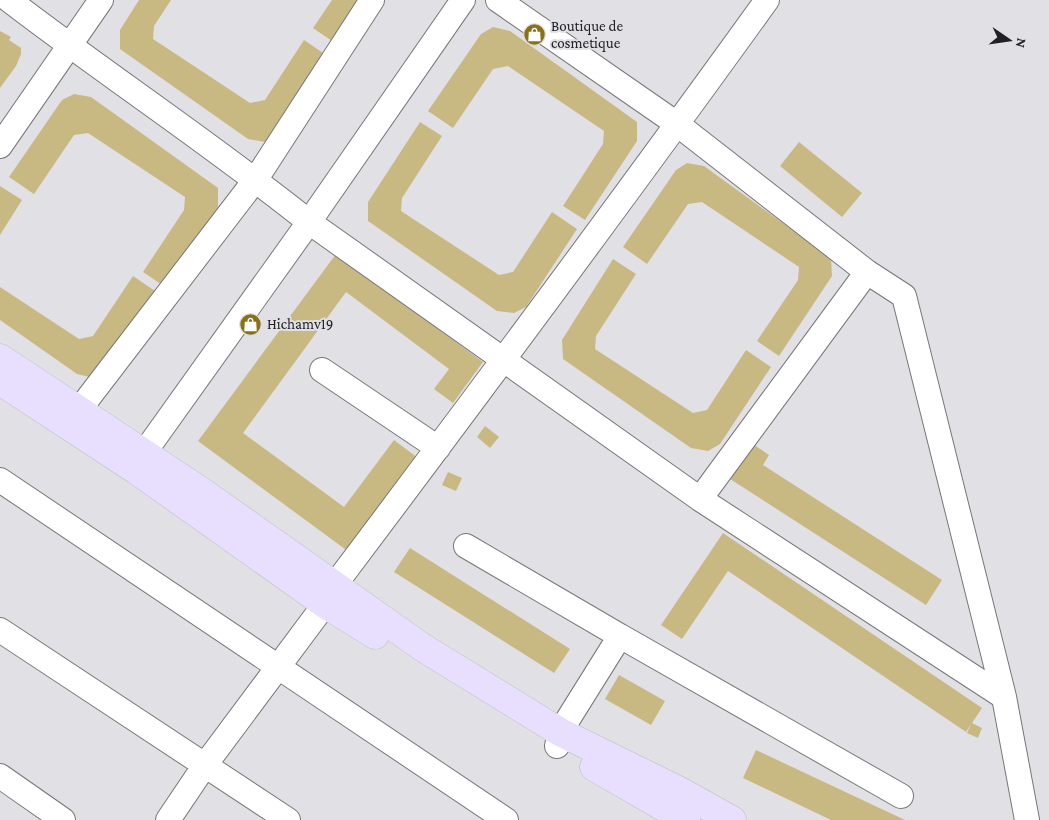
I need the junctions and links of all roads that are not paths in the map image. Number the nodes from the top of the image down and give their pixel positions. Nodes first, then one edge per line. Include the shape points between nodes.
1 (9, 0) edge
2 (101, 0) edge
3 (372, 0) edge
4 (463, 0) edge
5 (498, 0) edge
6 (767, 0) edge
7 (69, 46) junction
8 (677, 124) junction
9 (0, 146) edge
10 (256, 179) junction
11 (309, 222) junction
12 (867, 272) junction
13 (0, 358) edge
14 (502, 360) junction
15 (322, 370) dead end
16 (0, 381) edge
17 (77, 420) junction
18 (438, 448) junction
19 (140, 462) junction
20 (0, 480) edge
21 (700, 499) junction
22 (466, 546) dead end
23 (330, 595) junction
24 (0, 630) edge
25 (620, 636) junction
26 (277, 668) junction
27 (1004, 697) junction
28 (559, 739) junction
29 (205, 765) junction
30 (0, 776) edge
31 (900, 796) dead end
32 (63, 820) edge
33 (168, 820) edge
34 (288, 820) edge
35 (506, 820) edge
36 (686, 820) edge
37 (732, 820) edge
38 (1027, 820) edge

1 - 7 street
2 - 7 street
3 - 10 street
4 - 11 street
5 - 8 street
6 - 8 street
7 - 9 street
7 - 10 street
8 - 12 street
8 - 14 street
10 - 11 street
10 - 17 street
11 - 14 street
11 - 19 street
12 - 21 street
12 - 27 street via 904,296
13 - 17 main road
14 - 18 street
14 - 21 street
15 - 18 street
16 - 17 main road
17 - 19 main road
18 - 23 street
19 - 23 main road
20 - 26 street
21 - 27 street
22 - 25 street
23 - 26 street
23 - 28 main road via 499,713
24 - 29 street
25 - 28 street
25 - 31 street
26 - 29 street
26 - 35 street
27 - 38 street
28 - 36 main road
28 - 37 main road via 678,790
29 - 33 street
29 - 34 street
30 - 32 street

